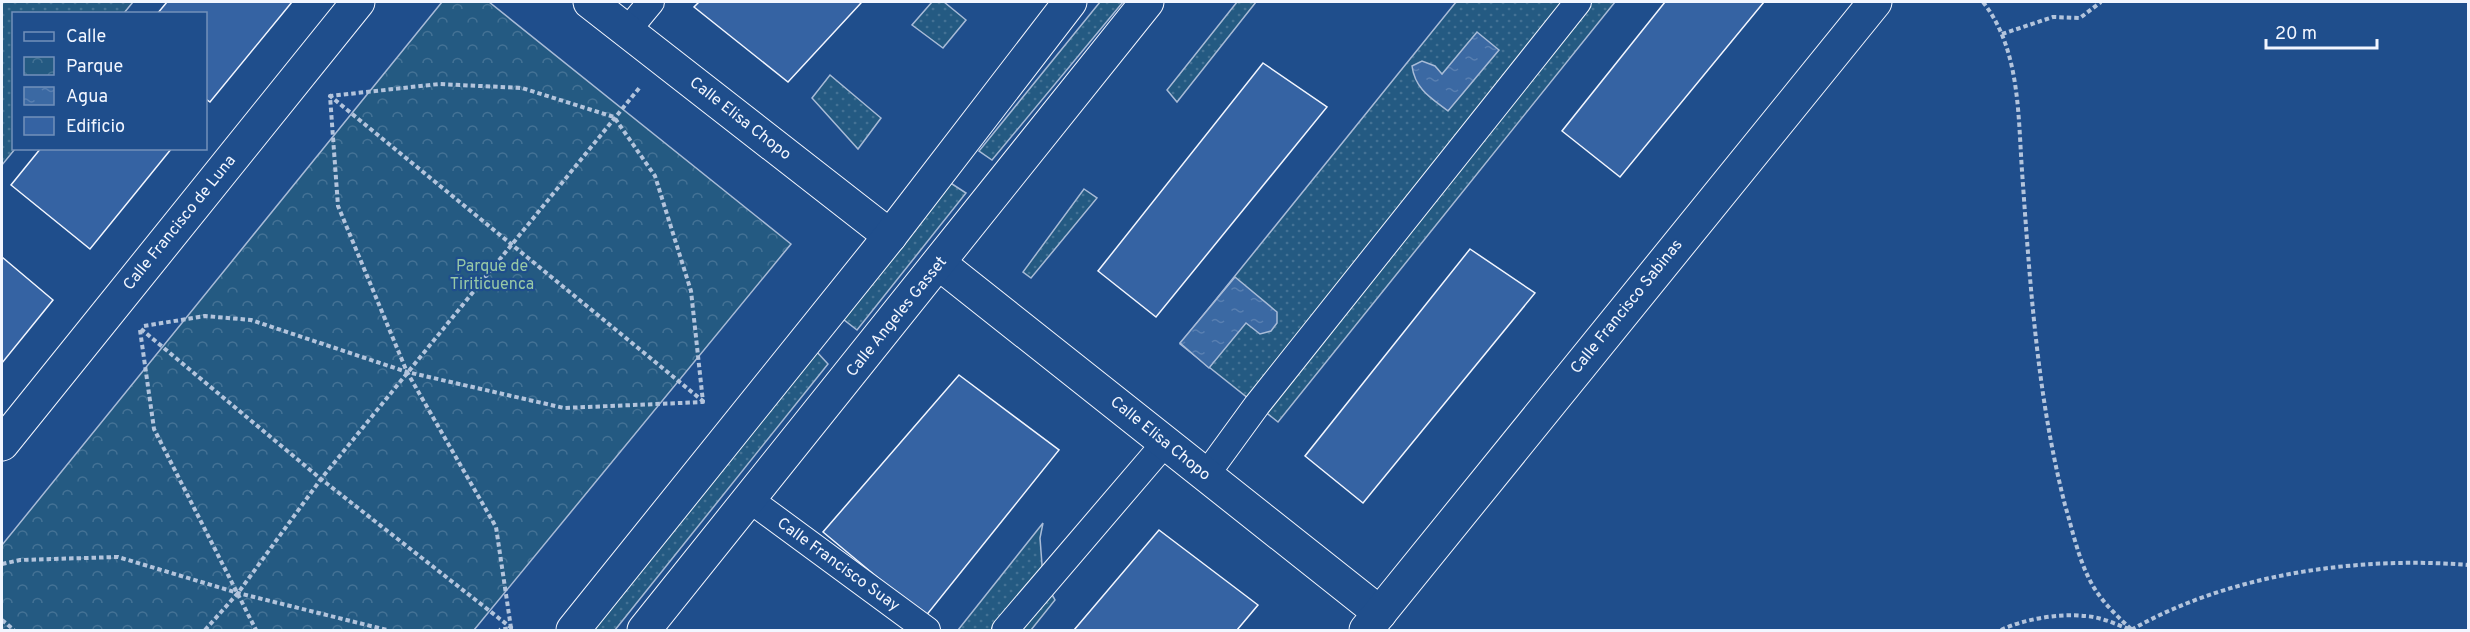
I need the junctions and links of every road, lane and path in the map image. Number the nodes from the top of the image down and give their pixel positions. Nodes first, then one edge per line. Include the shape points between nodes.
1 (358, 2) edge
2 (590, 2) edge
3 (651, 2) edge
4 (1070, 2) edge
5 (1148, 2) edge
6 (1578, 2) edge
7 (1875, 2) edge
8 (1983, 2) edge
9 (2101, 2) edge
10 (627, 31) junction
11 (2002, 34) junction
12 (664, 59) junction
13 (301, 72) junction
14 (330, 96) junction
15 (615, 117) junction
16 (890, 236) junction
17 (511, 244) junction
18 (940, 264) junction
19 (140, 327) junction
20 (407, 372) junction
21 (703, 402) junction
22 (736, 429) junction
23 (1165, 443) junction
24 (2, 444) edge
25 (1206, 475) junction
26 (321, 479) junction
27 (749, 499) junction
28 (2, 564) edge
29 (2469, 565) edge
30 (238, 593) junction
31 (2, 620) edge
32 (1373, 622) edge
33 (512, 629) edge
34 (14, 630) edge
35 (205, 630) edge
36 (256, 630) edge
37 (387, 630) edge
38 (498, 630) edge
39 (573, 630) edge
40 (644, 630) edge
41 (927, 630) edge
42 (1005, 630) edge
43 (2001, 630) edge
44 (2132, 630) edge

1 - 13 street, Calle Francisco de Luna
2 - 10 street, Calle Elisa Chopo
3 - 10 street
4 - 16 street
5 - 18 street, Calle Angeles Gasset
6 - 25 street via 1264,396
7 - 32 street, Calle Francisco Sabinas
8 - 11 path
9 - 11 path via 2080,18 2053,17
10 - 12 street, Calle Elisa Chopo
11 - 44 path via 2016,88 2030,279 2052,454 2083,565 2093,587
12 - 15 path
12 - 16 street, Calle Elisa Chopo
13 - 14 path
13 - 24 street, Calle Francisco de Luna
14 - 15 path via 439,84 522,88
14 - 17 path
14 - 20 path via 338,206
15 - 17 path
15 - 21 path via 656,176 691,291
16 - 22 street
17 - 20 path
17 - 21 path
18 - 23 street, Calle Elisa Chopo
18 - 27 street, Calle Angeles Gasset
19 - 20 path via 205,316 250,320
19 - 26 path
19 - 30 path via 154,429
20 - 21 path via 564,408
20 - 26 path
20 - 33 path via 496,527
21 - 22 path
22 - 39 street
23 - 25 street, Calle Elisa Chopo
23 - 42 street
25 - 32 street, Calle Elisa Chopo
26 - 30 path
26 - 33 path
27 - 40 street, Calle Angeles Gasset
27 - 41 street, Calle Francisco Suay
28 - 30 path via 118,557
29 - 44 path via 2423,561 2301,572 2211,594 2166,610
30 - 35 path
30 - 36 path
30 - 37 path
31 - 34 path
33 - 38 path
43 - 44 path via 2046,618 2085,615

